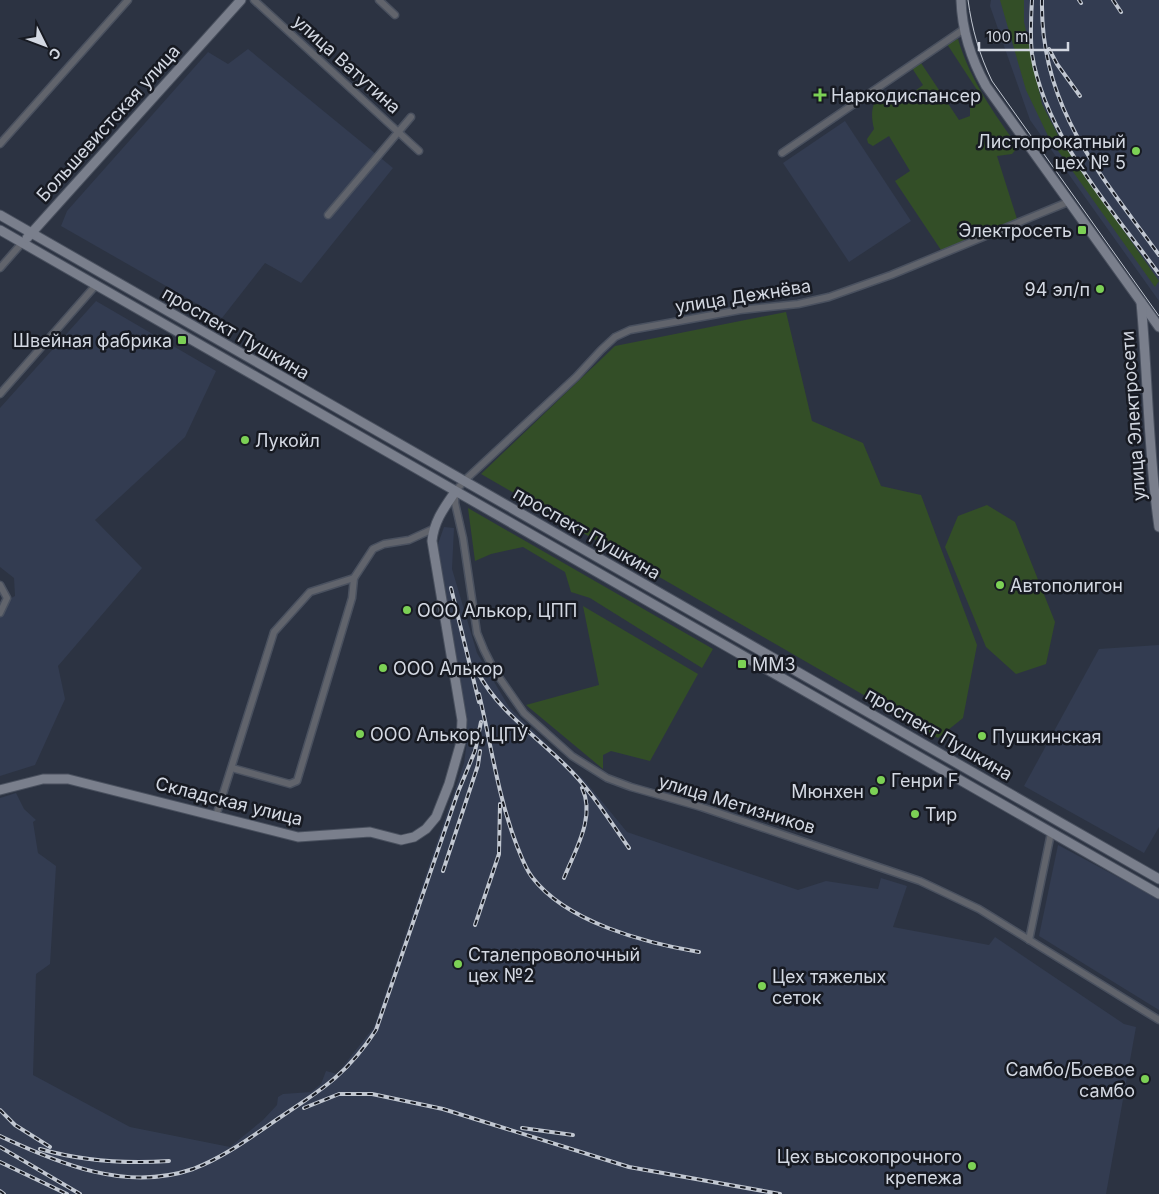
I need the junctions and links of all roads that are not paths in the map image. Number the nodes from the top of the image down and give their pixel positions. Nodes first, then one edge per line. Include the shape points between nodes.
1 (128, 0) edge
2 (241, 0) edge
3 (254, 0) edge
4 (379, 0) edge
5 (961, 0) edge
6 (395, 15) dead end
7 (964, 29) junction
8 (411, 117) dead end
9 (398, 132) junction
10 (0, 144) edge
11 (419, 151) dead end
12 (782, 153) dead end
13 (1068, 202) junction
14 (0, 215) edge
15 (328, 215) dead end
16 (0, 230) edge
17 (31, 233) junction
18 (22, 243) junction
19 (0, 268) edge
20 (96, 285) junction
21 (1141, 302) junction
22 (1159, 327) edge
23 (0, 394) edge
24 (464, 481) junction
25 (455, 492) junction
26 (1159, 527) edge
27 (433, 528) junction
28 (354, 578) junction
29 (0, 584) edge
30 (0, 613) edge
31 (931, 748) junction
32 (924, 760) junction
33 (232, 768) junction
34 (0, 790) edge
35 (216, 816) junction
36 (1051, 833) junction
37 (1159, 880) edge
38 (1159, 894) edge
39 (1029, 940) junction
40 (1159, 1020) edge

1 - 10 street
2 - 17 main road, Большевистская улица
3 - 9 street, улица Ватутина
4 - 6 street
5 - 7 main road
7 - 12 street
7 - 13 main road via 973,63 986,86
8 - 9 street
9 - 11 street, улица Ватутина
9 - 15 street
13 - 21 main road
13 - 24 street, улица Дежнёва via 891,275 829,296 798,304 740,310 630,330 615,337
14 - 17 main road, проспект Пушкина
16 - 18 main road, проспект Пушкина
17 - 18 main road, Большевистская улица
17 - 24 main road, проспект Пушкина
18 - 19 street, Большевистская улица
18 - 20 main road, проспект Пушкина
20 - 23 street
20 - 25 main road, проспект Пушкина
21 - 22 main road
21 - 26 main road, улица Электросети via 1150,463
24 - 25 street, улица Дежнёва
24 - 31 main road, проспект Пушкина
25 - 27 main road
25 - 32 main road, проспект Пушкина
25 - 39 street, улица Метизников via 477,633 484,650 524,713 572,756 607,778 631,787 701,806 920,881 979,909
27 - 28 street via 409,540 373,549
27 - 35 main road, Складская улица via 432,541 462,720 461,742 436,817 414,837 401,840 370,832 298,837
28 - 33 street via 310,592 274,632
28 - 33 street via 352,598 297,781 290,784
29 - 30 street via 7,598
31 - 32 main road
31 - 37 main road, проспект Пушкина
32 - 36 main road, проспект Пушкина
33 - 35 street
34 - 35 main road, Складская улица via 43,779 68,779
36 - 38 main road, проспект Пушкина
36 - 39 street
39 - 40 street, улица Метизников

